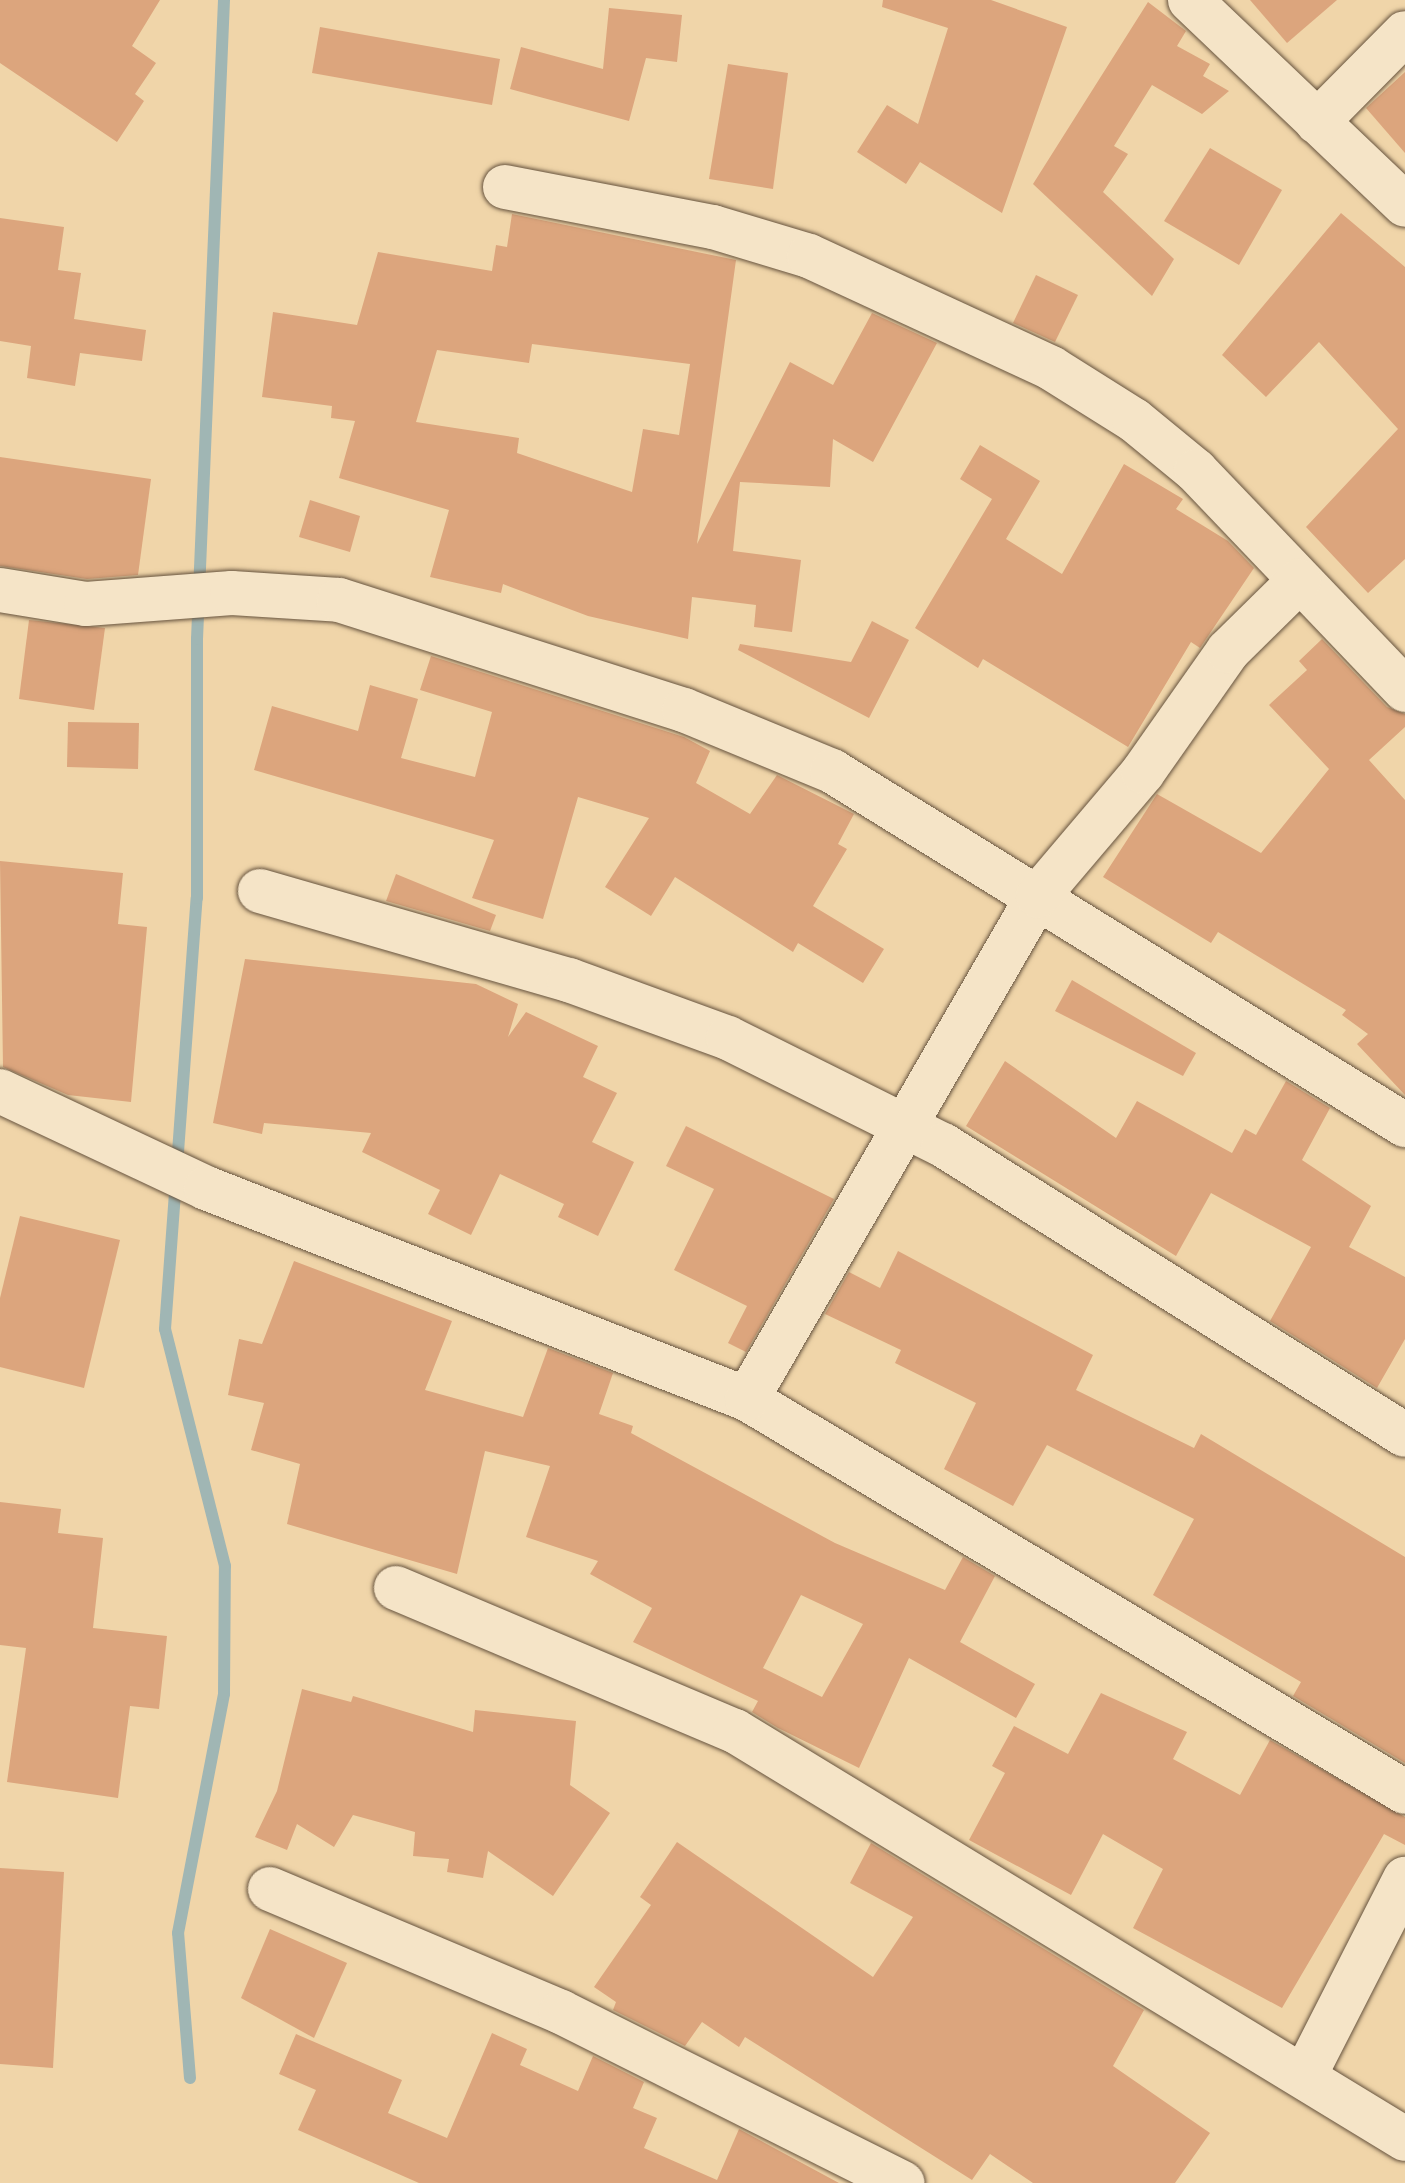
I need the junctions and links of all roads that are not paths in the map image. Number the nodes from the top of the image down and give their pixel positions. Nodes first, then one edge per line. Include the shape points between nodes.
1 (1190, 0) edge
2 (1405, 33) edge
3 (1317, 122) junction
4 (505, 187) dead end
5 (1405, 205) edge
6 (1299, 581) junction
7 (0, 590) edge
8 (1405, 690) edge
9 (260, 891) dead end
10 (1038, 896) junction
11 (0, 1091) edge
12 (908, 1124) junction
13 (1405, 1125) edge
14 (747, 1399) junction
15 (1405, 1435) edge
16 (396, 1588) dead end
17 (1405, 1792) edge
18 (1405, 1879) edge
19 (270, 1889) dead end
20 (1306, 2073) junction
21 (1405, 2139) edge
22 (903, 2183) edge

1 - 3 street
2 - 3 street
3 - 5 street
4 - 6 street via 713,227 809,256 935,309 1134,420 1196,471
6 - 8 street
6 - 10 street via 1228,651 1143,772
7 - 10 street via 86,604 232,593 339,600 684,710 832,771
9 - 12 street via 569,980 728,1038
10 - 12 street
10 - 13 street
11 - 14 street via 206,1188
12 - 14 street
12 - 15 street
14 - 17 street
16 - 20 street via 735,1731
18 - 20 street
19 - 22 street via 561,2012
20 - 21 street

